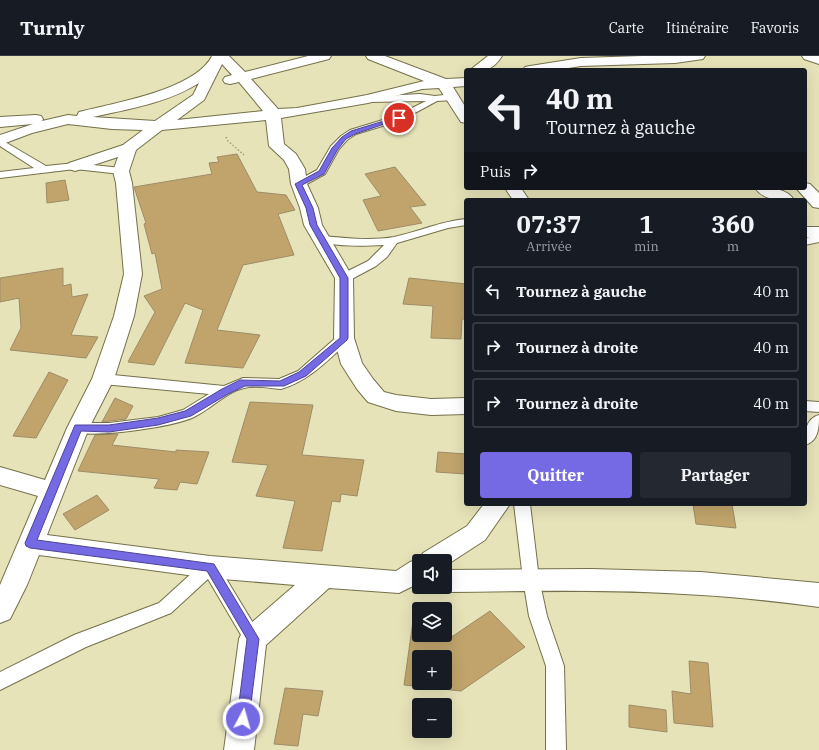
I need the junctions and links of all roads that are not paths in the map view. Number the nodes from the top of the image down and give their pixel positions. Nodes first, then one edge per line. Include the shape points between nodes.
1 (324, 56) edge
2 (373, 56) edge
3 (495, 56) edge
4 (698, 56) edge
5 (809, 56) edge
6 (673, 58) edge
7 (218, 59) edge
8 (819, 60) edge
9 (480, 68) edge
10 (543, 68) edge
11 (684, 68) edge
12 (242, 77) junction
13 (464, 78) edge
14 (204, 87) junction
15 (450, 89) edge
16 (153, 99) junction
17 (268, 107) junction
18 (464, 115) edge
19 (68, 119) junction
20 (0, 122) edge
21 (158, 126) junction
22 (0, 141) edge
23 (129, 148) junction
24 (75, 166) junction
25 (45, 170) junction
26 (121, 172) junction
27 (0, 174) edge
28 (299, 184) junction
29 (767, 190) edge
30 (806, 190) edge
31 (782, 198) edge
32 (819, 203) edge
33 (807, 210) edge
34 (819, 213) edge
35 (464, 222) edge
36 (807, 232) edge
37 (819, 232) edge
38 (819, 238) edge
39 (322, 239) junction
40 (393, 240) junction
41 (807, 241) edge
42 (344, 278) junction
43 (344, 338) junction
44 (102, 379) junction
45 (225, 391) junction
46 (464, 406) edge
47 (807, 406) edge
48 (819, 407) edge
49 (819, 420) edge
50 (78, 428) junction
51 (807, 437) edge
52 (0, 476) edge
53 (52, 491) junction
54 (496, 506) edge
55 (522, 506) edge
56 (30, 543) junction
57 (443, 554) edge
58 (210, 567) junction
59 (324, 576) junction
60 (412, 578) edge
61 (530, 579) junction
62 (452, 581) edge
63 (7, 584) edge
64 (819, 594) edge
65 (0, 611) edge
66 (253, 639) junction
67 (0, 681) edge
68 (239, 750) edge
69 (556, 750) edge

1 - 12 street
2 - 15 street
3 - 9 street via 491,62
4 - 6 street
5 - 8 street
6 - 10 street via 581,62
6 - 11 street
7 - 12 street
7 - 14 street
7 - 16 street via 184,86
12 - 14 street
12 - 17 street
13 - 15 street
14 - 16 street
14 - 21 street via 198,97
15 - 17 street via 422,85 368,99 297,112
15 - 18 street
15 - 28 lane via 399,118 353,132 335,148 321,172
16 - 19 street
17 - 21 street via 248,116
17 - 28 street via 277,146 290,157 297,168
19 - 20 street via 44,118
19 - 21 street
19 - 22 street via 27,130
21 - 23 street
22 - 25 lane
23 - 24 street
23 - 26 street
24 - 25 lane
24 - 26 lane
25 - 27 lane
26 - 44 street via 133,274 124,316
28 - 39 street
29 - 31 street
30 - 32 street
33 - 34 street
35 - 40 lane via 434,227
36 - 37 street
38 - 41 lane
39 - 40 lane via 372,242
39 - 42 street
40 - 42 lane via 383,256 366,269
42 - 43 street
43 - 45 lane via 302,374 281,384 243,383
43 - 46 street via 352,364 376,397 396,403 431,407
44 - 45 lane
44 - 50 street
45 - 50 lane via 188,414 158,422 109,428
47 - 48 lane
49 - 51 lane
50 - 53 street
52 - 53 street
53 - 56 street
54 - 57 street via 476,533
55 - 61 lane
56 - 58 street
56 - 63 street
58 - 59 street
58 - 66 lane
58 - 67 lane via 165,608 80,641
59 - 60 street
59 - 66 street
61 - 62 street
61 - 64 street via 729,585
61 - 69 lane via 538,616 555,666
63 - 65 street
66 - 68 street

